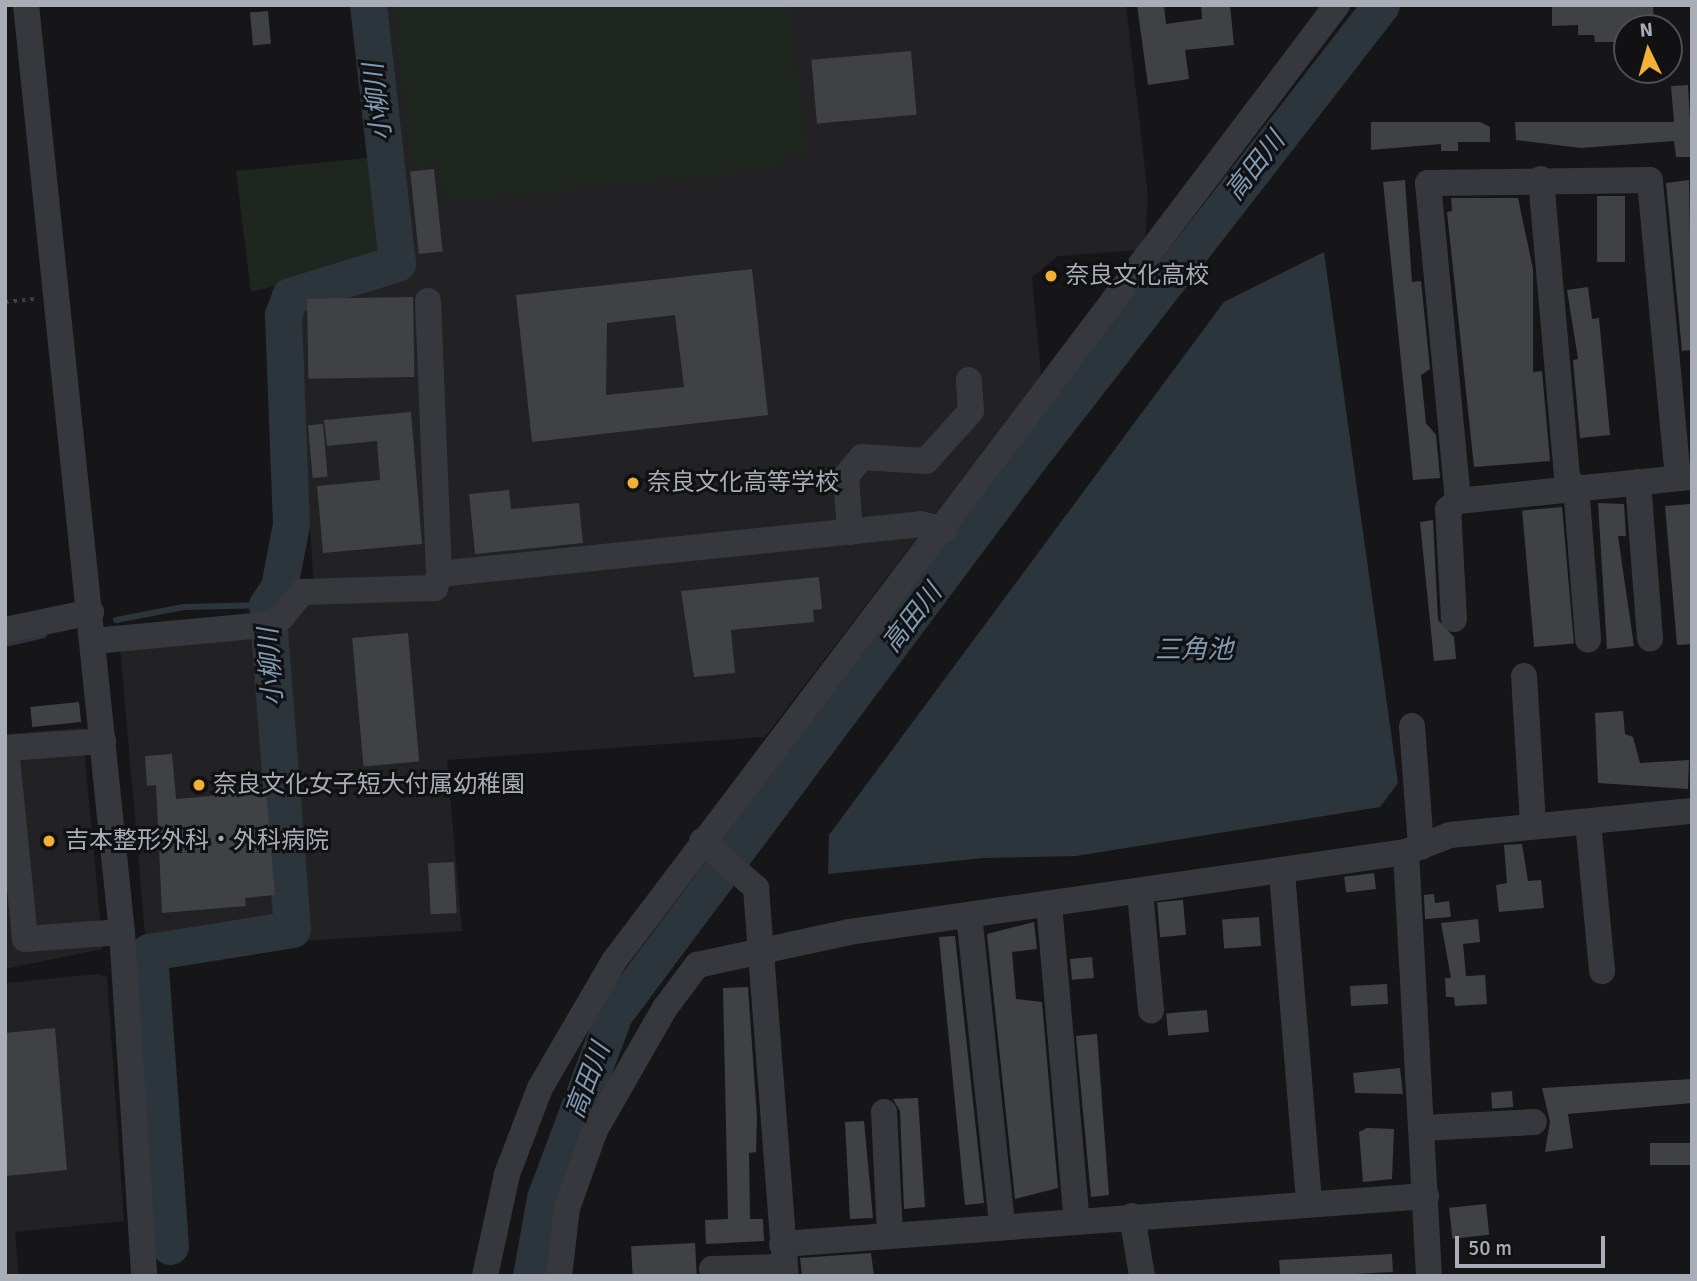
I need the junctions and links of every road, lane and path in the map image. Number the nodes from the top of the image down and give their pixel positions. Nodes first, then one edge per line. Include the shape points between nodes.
1 (26, 5) edge
2 (1337, 5) edge
3 (1541, 179) junction
4 (428, 301) dead end
5 (969, 380) dead end
6 (1685, 478) edge
7 (1638, 482) junction
8 (1572, 487) junction
9 (1458, 501) junction
10 (944, 530) junction
11 (850, 532) junction
12 (439, 574) junction
13 (91, 612) junction
14 (1454, 619) dead end
15 (5, 630) edge
16 (1650, 639) dead end
17 (1588, 640) dead end
18 (94, 641) junction
19 (1524, 676) dead end
20 (1412, 726) dead end
21 (103, 741) junction
22 (6, 748) edge
23 (1692, 811) edge
24 (1588, 822) junction
25 (1533, 823) junction
26 (708, 846) junction
27 (1413, 849) junction
28 (1282, 873) junction
29 (1140, 893) junction
30 (1049, 905) junction
31 (968, 915) junction
32 (122, 932) junction
33 (15, 942) edge
34 (765, 949) junction
35 (1602, 971) dead end
36 (1151, 1010) dead end
37 (884, 1112) dead end
38 (1534, 1122) dead end
39 (1423, 1128) junction
40 (1426, 1196) junction
41 (1309, 1202) junction
42 (1132, 1216) junction
43 (1077, 1221) junction
44 (1002, 1226) junction
45 (890, 1235) junction
46 (784, 1262) edge
47 (712, 1269) dead end
48 (144, 1276) edge
49 (485, 1276) edge
50 (559, 1276) edge
51 (1142, 1276) edge
52 (1429, 1276) edge

1 - 13 street
2 - 10 street
3 - 6 street via 1650,180
3 - 8 street
3 - 9 street via 1428,183
4 - 12 street
5 - 11 street via 971,411 926,461 862,457 846,476
6 - 7 street
7 - 8 street
7 - 16 street
8 - 9 street
8 - 17 street
9 - 14 street via 1448,509
10 - 11 street via 921,524
10 - 26 street
11 - 12 street
12 - 18 street via 435,588 302,592 272,621
13 - 15 street
13 - 18 street
18 - 21 street
19 - 25 street
20 - 27 street
21 - 22 street
21 - 32 street
22 - 33 street
23 - 24 street
24 - 25 street
24 - 35 street
25 - 27 street via 1450,835
26 - 34 street via 757,888
26 - 49 street via 614,961 540,1088 507,1174
27 - 28 street
27 - 39 street
28 - 29 street
28 - 41 street
29 - 30 street
29 - 36 street
30 - 31 street
30 - 43 street
31 - 34 street
31 - 44 street
32 - 33 street
32 - 48 street
34 - 46 street
34 - 50 street via 697,965 665,1008 596,1130 567,1208
37 - 45 street
38 - 39 street
39 - 40 street
40 - 41 street
40 - 52 street
41 - 42 street
42 - 43 street
42 - 51 street
43 - 44 street
44 - 45 street
45 - 46 street
46 - 47 street

